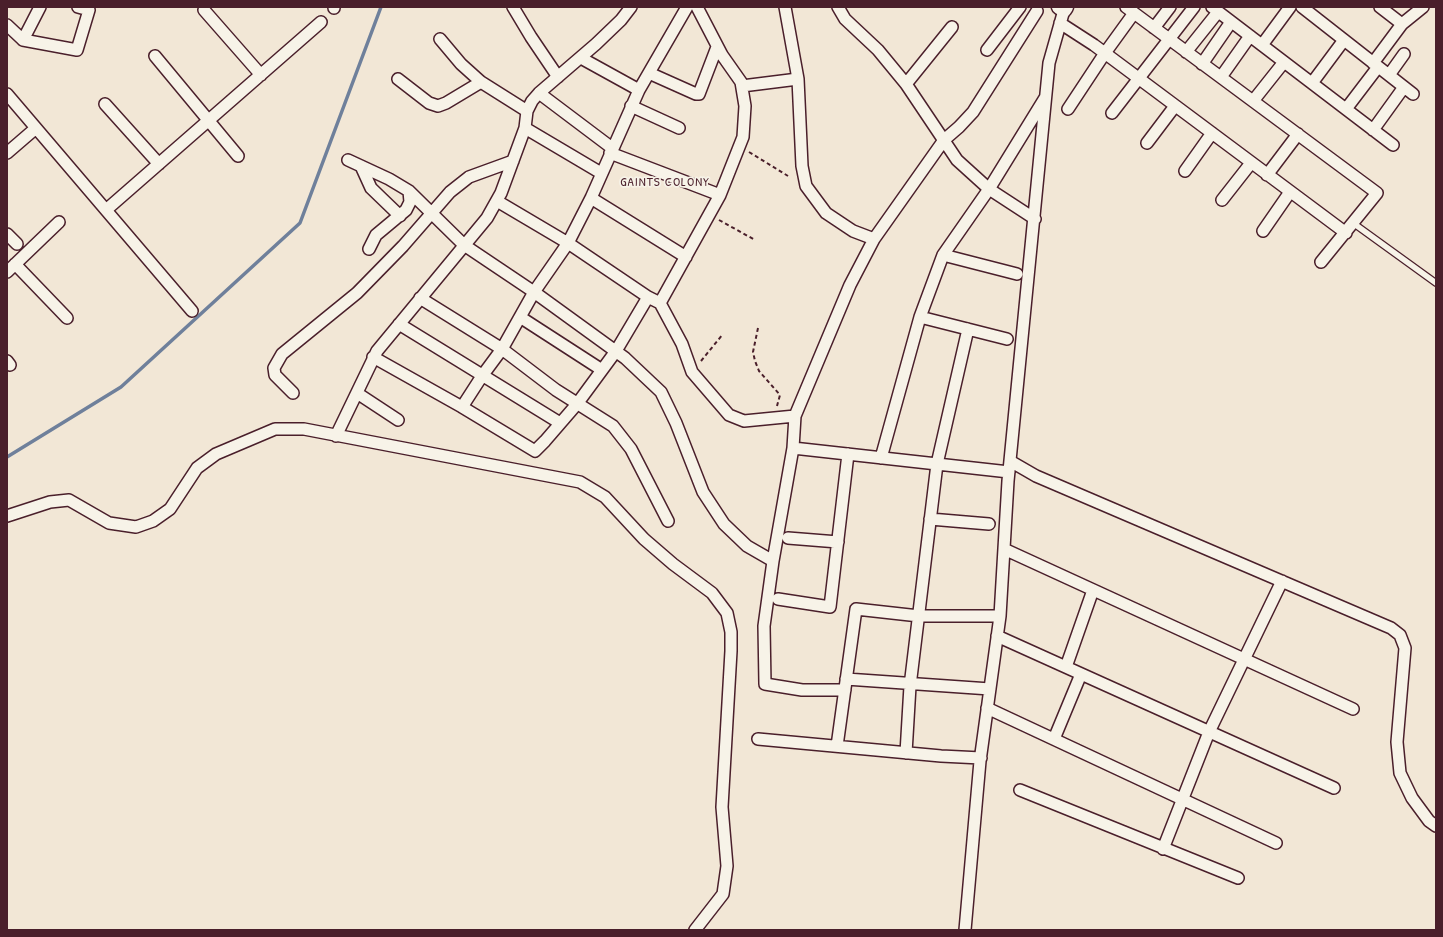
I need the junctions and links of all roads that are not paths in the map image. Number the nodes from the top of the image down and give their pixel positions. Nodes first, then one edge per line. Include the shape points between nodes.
1 (40, 7) edge
2 (78, 7) edge
3 (514, 7) edge
4 (631, 7) edge
5 (687, 7) edge
6 (697, 7) edge
7 (785, 7) edge
8 (1020, 7) edge
9 (1170, 7) edge
10 (1194, 7) edge
11 (1290, 7) edge
12 (1302, 7) edge
13 (1380, 7) edge
14 (1423, 7) edge
15 (840, 8) edge
16 (1128, 9) edge
17 (1215, 9) edge
18 (204, 10) dead end
19 (1037, 11) dead end
20 (1062, 12) edge
21 (322, 22) dead end
22 (1231, 22) junction
23 (7, 24) edge
24 (1402, 24) junction
25 (952, 27) dead end
26 (1154, 28) junction
27 (1250, 36) junction
28 (440, 39) dead end
29 (1169, 39) junction
30 (23, 40) junction
31 (1344, 40) junction
32 (1262, 45) junction
33 (717, 47) junction
34 (987, 50) dead end
35 (1186, 52) junction
36 (1105, 53) junction
37 (1404, 54) dead end
38 (155, 56) dead end
39 (581, 58) junction
40 (1284, 62) junction
41 (1202, 64) junction
42 (1376, 65) junction
43 (648, 72) junction
44 (260, 75) junction
45 (1389, 75) junction
46 (558, 77) junction
47 (1220, 77) junction
48 (398, 79) dead end
49 (798, 79) junction
50 (1139, 79) junction
51 (481, 82) junction
52 (1312, 83) junction
53 (906, 84) junction
54 (742, 86) junction
55 (1404, 87) junction
56 (639, 90) junction
57 (539, 92) junction
58 (7, 94) edge
59 (1413, 94) dead end
60 (1046, 96) junction
61 (1253, 101) junction
62 (105, 104) dead end
63 (631, 106) junction
64 (1175, 106) junction
65 (1068, 109) dead end
66 (1346, 109) junction
67 (527, 111) junction
68 (1112, 113) dead end
69 (209, 120) junction
70 (36, 128) junction
71 (525, 128) junction
72 (679, 128) dead end
73 (1373, 130) junction
74 (1212, 133) junction
75 (1298, 134) junction
76 (944, 140) junction
77 (1147, 143) dead end
78 (1393, 145) dead end
79 (611, 150) junction
80 (7, 153) edge
81 (238, 156) dead end
82 (348, 160) dead end
83 (513, 161) junction
84 (1251, 163) junction
85 (159, 164) junction
86 (361, 166) junction
87 (1185, 171) dead end
88 (601, 173) junction
89 (1267, 175) junction
90 (988, 189) junction
91 (409, 191) junction
92 (1290, 192) junction
93 (720, 195) junction
94 (591, 198) junction
95 (1222, 200) dead end
96 (497, 201) junction
97 (106, 210) junction
98 (432, 213) junction
99 (400, 216) junction
100 (1035, 219) junction
101 (59, 222) dead end
102 (1353, 224) junction
103 (1263, 231) dead end
104 (1346, 233) junction
105 (7, 234) edge
106 (874, 239) junction
107 (568, 243) junction
108 (17, 244) dead end
109 (464, 245) junction
110 (369, 249) dead end
111 (944, 255) junction
112 (686, 257) junction
113 (1322, 262) dead end
114 (15, 264) junction
115 (7, 272) edge
116 (1017, 274) dead end
117 (1436, 283) edge
118 (534, 292) junction
119 (648, 297) junction
120 (420, 298) junction
121 (660, 303) junction
122 (192, 310) dead end
123 (520, 317) junction
124 (920, 317) junction
125 (67, 318) dead end
126 (399, 324) junction
127 (968, 329) junction
128 (1007, 339) dead end
129 (502, 349) junction
130 (616, 351) junction
131 (373, 357) junction
132 (602, 370) junction
133 (482, 376) junction
134 (292, 393) dead end
135 (356, 393) junction
136 (577, 404) junction
137 (462, 407) junction
138 (795, 416) junction
139 (398, 420) dead end
140 (560, 423) junction
141 (336, 436) junction
142 (793, 448) junction
143 (848, 454) junction
144 (881, 458) junction
145 (937, 464) junction
146 (1009, 466) junction
147 (7, 516) edge
148 (930, 519) junction
149 (668, 521) dead end
150 (989, 524) dead end
151 (788, 538) dead end
152 (838, 542) junction
153 (1004, 549) junction
154 (773, 561) junction
155 (1282, 581) junction
156 (1093, 590) junction
157 (778, 599) dead end
158 (919, 616) junction
159 (1000, 616) junction
160 (997, 636) junction
161 (1245, 659) junction
162 (1066, 667) junction
163 (1081, 674) junction
164 (911, 682) junction
165 (845, 684) junction
166 (990, 689) junction
167 (987, 708) junction
168 (1353, 709) dead end
169 (1209, 732) junction
170 (758, 739) dead end
171 (1054, 739) junction
172 (837, 746) junction
173 (906, 753) junction
174 (981, 758) junction
175 (1334, 788) dead end
176 (1020, 790) dead end
177 (1182, 799) junction
178 (1436, 826) edge
179 (1276, 843) dead end
180 (1163, 849) junction
181 (1238, 878) dead end
182 (695, 930) edge
183 (965, 930) edge

1 - 30 street
2 - 30 street via 89,10 77,50
3 - 46 street
4 - 39 street
5 - 43 street
6 - 33 street
7 - 49 street
8 - 34 street
9 - 26 street
10 - 29 street
11 - 32 street
12 - 31 street
13 - 24 street
14 - 24 street
15 - 53 street via 845,19 878,50
16 - 26 street
16 - 36 street
17 - 22 street
17 - 35 street
18 - 44 street
19 - 76 street via 973,112
20 - 36 street
20 - 60 street via 1049,63
21 - 44 street
22 - 27 street
22 - 41 street
23 - 30 street
24 - 42 street
25 - 53 street
26 - 29 street
27 - 32 street
27 - 47 street
28 - 51 street via 461,64
29 - 35 street
29 - 50 street
31 - 42 street
31 - 52 street
32 - 40 street
33 - 43 street via 699,94
33 - 54 street
35 - 41 street
36 - 50 street
36 - 65 street
37 - 45 street
38 - 69 street
39 - 46 street
39 - 56 street
40 - 52 street
40 - 61 street
41 - 47 street
42 - 45 street
42 - 66 street
43 - 56 street
44 - 69 street
45 - 55 street
46 - 57 street
47 - 61 street
48 - 51 street via 429,103 438,106
49 - 54 street
49 - 106 street via 802,166 806,186 826,213 853,231
50 - 64 street
50 - 68 street
51 - 67 street
52 - 66 street
53 - 76 street
54 - 93 street via 745,106 743,137
55 - 59 street
55 - 73 street
56 - 63 street
57 - 67 street
57 - 79 street
58 - 70 street
60 - 90 street
60 - 100 street
61 - 75 street
62 - 85 street
63 - 72 street
63 - 79 street
64 - 74 street
64 - 77 street
66 - 73 street
67 - 71 street
69 - 81 street
69 - 85 street
70 - 80 street
70 - 97 street
71 - 83 street
71 - 88 street
73 - 78 street
74 - 84 street
74 - 87 street
75 - 89 street
75 - 102 street via 1378,193
76 - 90 street via 957,160
76 - 106 street
79 - 88 street
79 - 93 street
82 - 86 street
83 - 96 street
83 - 98 street via 469,177 450,192
84 - 89 street
84 - 95 street
85 - 97 street
86 - 91 street
86 - 99 street via 371,188
88 - 94 street
89 - 92 street
90 - 100 street
90 - 111 street
91 - 98 street
91 - 99 street via 410,202
92 - 103 street
92 - 104 street
93 - 112 street
94 - 107 street
94 - 112 street
96 - 107 street
96 - 109 street via 487,218
97 - 122 street
98 - 109 street
98 - 134 street via 357,293 282,354 274,368 275,375
99 - 110 street via 376,235
100 - 146 street
101 - 114 street
102 - 104 street
102 - 117 lane
104 - 113 street
105 - 108 street
106 - 138 street via 850,284
107 - 118 street
107 - 119 street
109 - 118 street
109 - 120 street
111 - 116 street
111 - 124 street
112 - 121 street
114 - 115 street
114 - 125 street
118 - 123 street
118 - 130 street
119 - 121 street
119 - 130 street
120 - 126 street
120 - 129 street
121 - 138 street via 682,344 692,372 729,415 744,420
123 - 129 street
123 - 132 street
124 - 127 street
124 - 144 street
126 - 131 street
126 - 133 street
127 - 128 street
127 - 145 street
129 - 133 street
129 - 136 street
130 - 132 street
130 - 154 street via 661,392 703,492 724,524 747,546
131 - 135 street
131 - 137 street
132 - 136 street
133 - 137 street
133 - 140 street
135 - 139 street
135 - 141 street
136 - 140 street
136 - 149 street via 613,426 631,449
137 - 140 street via 535,451
138 - 142 street
141 - 147 street via 304,429 275,429 240,443 216,454 197,468 170,509 153,521 136,526 109,524 68,500 50,502
141 - 182 street via 580,482 605,497 644,539 712,594 727,613 732,651 722,808 727,866 723,894
142 - 143 street
142 - 154 street
143 - 144 street
143 - 152 street
144 - 145 street
145 - 146 street
145 - 148 street
146 - 153 street
146 - 155 street
148 - 150 street
148 - 158 street
151 - 152 street
152 - 157 street via 830,607
153 - 156 street
153 - 159 street
154 - 165 street via 764,626 765,684 802,690
155 - 161 street
155 - 178 street via 1391,628 1400,635 1405,648 1397,742 1400,773 1412,798
156 - 161 street
156 - 162 street
158 - 159 street
158 - 164 street
158 - 165 street via 856,609
159 - 160 street
160 - 162 street
160 - 166 street
161 - 168 street
161 - 169 street
162 - 163 street
163 - 169 street
163 - 171 street
164 - 165 street
164 - 166 street
164 - 173 street
165 - 172 street
166 - 167 street
167 - 171 street
167 - 174 street
169 - 175 street
169 - 177 street
170 - 172 street
171 - 177 street
172 - 173 street
173 - 174 street
174 - 183 street
176 - 180 street
177 - 179 street
177 - 180 street
180 - 181 street

